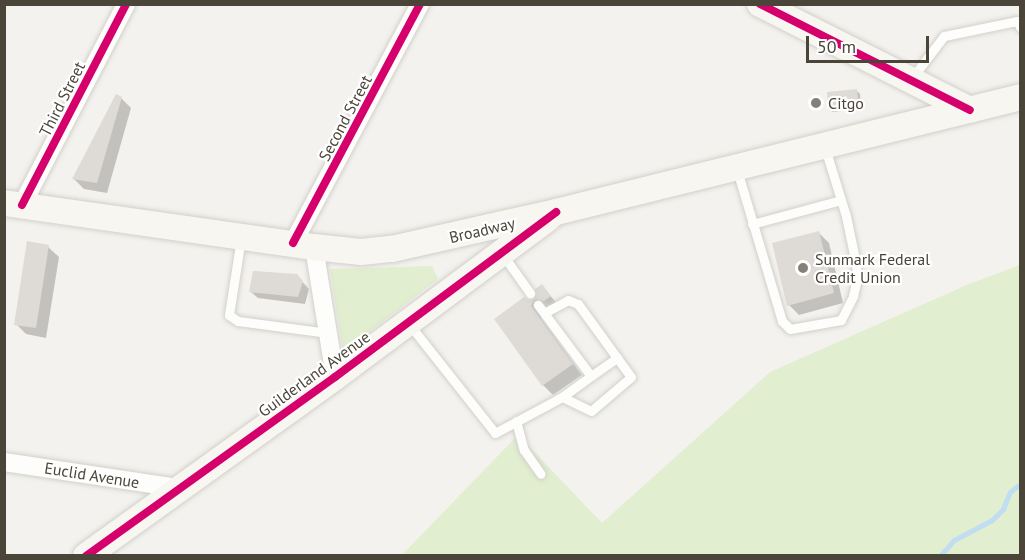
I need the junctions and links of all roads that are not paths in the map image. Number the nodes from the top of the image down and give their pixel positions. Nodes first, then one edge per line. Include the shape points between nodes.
1 (126, 4) edge
2 (420, 4) edge
3 (760, 4) edge
4 (1020, 27) edge
5 (910, 80) junction
6 (1020, 97) edge
7 (970, 110) junction
8 (824, 146) junction
9 (736, 168) junction
10 (841, 200) junction
11 (13, 204) edge
12 (556, 212) junction
13 (752, 224) junction
14 (241, 236) junction
15 (303, 245) junction
16 (502, 253) junction
17 (530, 293) dead end
18 (408, 322) junction
19 (328, 333) junction
20 (617, 358) junction
21 (591, 376) junction
22 (335, 377) junction
23 (562, 397) junction
24 (516, 421) junction
25 (4, 462) edge
26 (541, 474) dead end
27 (179, 488) junction
28 (86, 555) edge

1 - 11 street, Third Street
2 - 15 street, Second Street
3 - 5 main road
4 - 5 lane via 1017,21 944,36
5 - 7 main road
6 - 7 main road, Broadway
7 - 8 main road, Broadway
8 - 9 main road, Broadway
8 - 10 lane
9 - 12 main road, Broadway
9 - 13 lane
10 - 13 lane
10 - 13 lane via 857,278 854,296 841,320 790,329 776,307
11 - 14 main road, Broadway
12 - 15 main road, Broadway via 392,249 361,252
12 - 16 main road, Guilderland Avenue
14 - 15 main road, Broadway
14 - 19 lane via 229,315 238,321
15 - 19 street
16 - 17 lane
16 - 18 main road, Guilderland Avenue
18 - 22 main road, Guilderland Avenue
18 - 24 lane via 495,433
19 - 22 street
20 - 21 lane
20 - 21 lane via 578,304 568,300 541,309
20 - 23 lane via 632,377 591,411
21 - 23 lane
22 - 27 main road, Guilderland Avenue
23 - 24 lane
24 - 26 lane via 524,450
25 - 27 street, Euclid Avenue
27 - 28 main road, Guilderland Avenue

